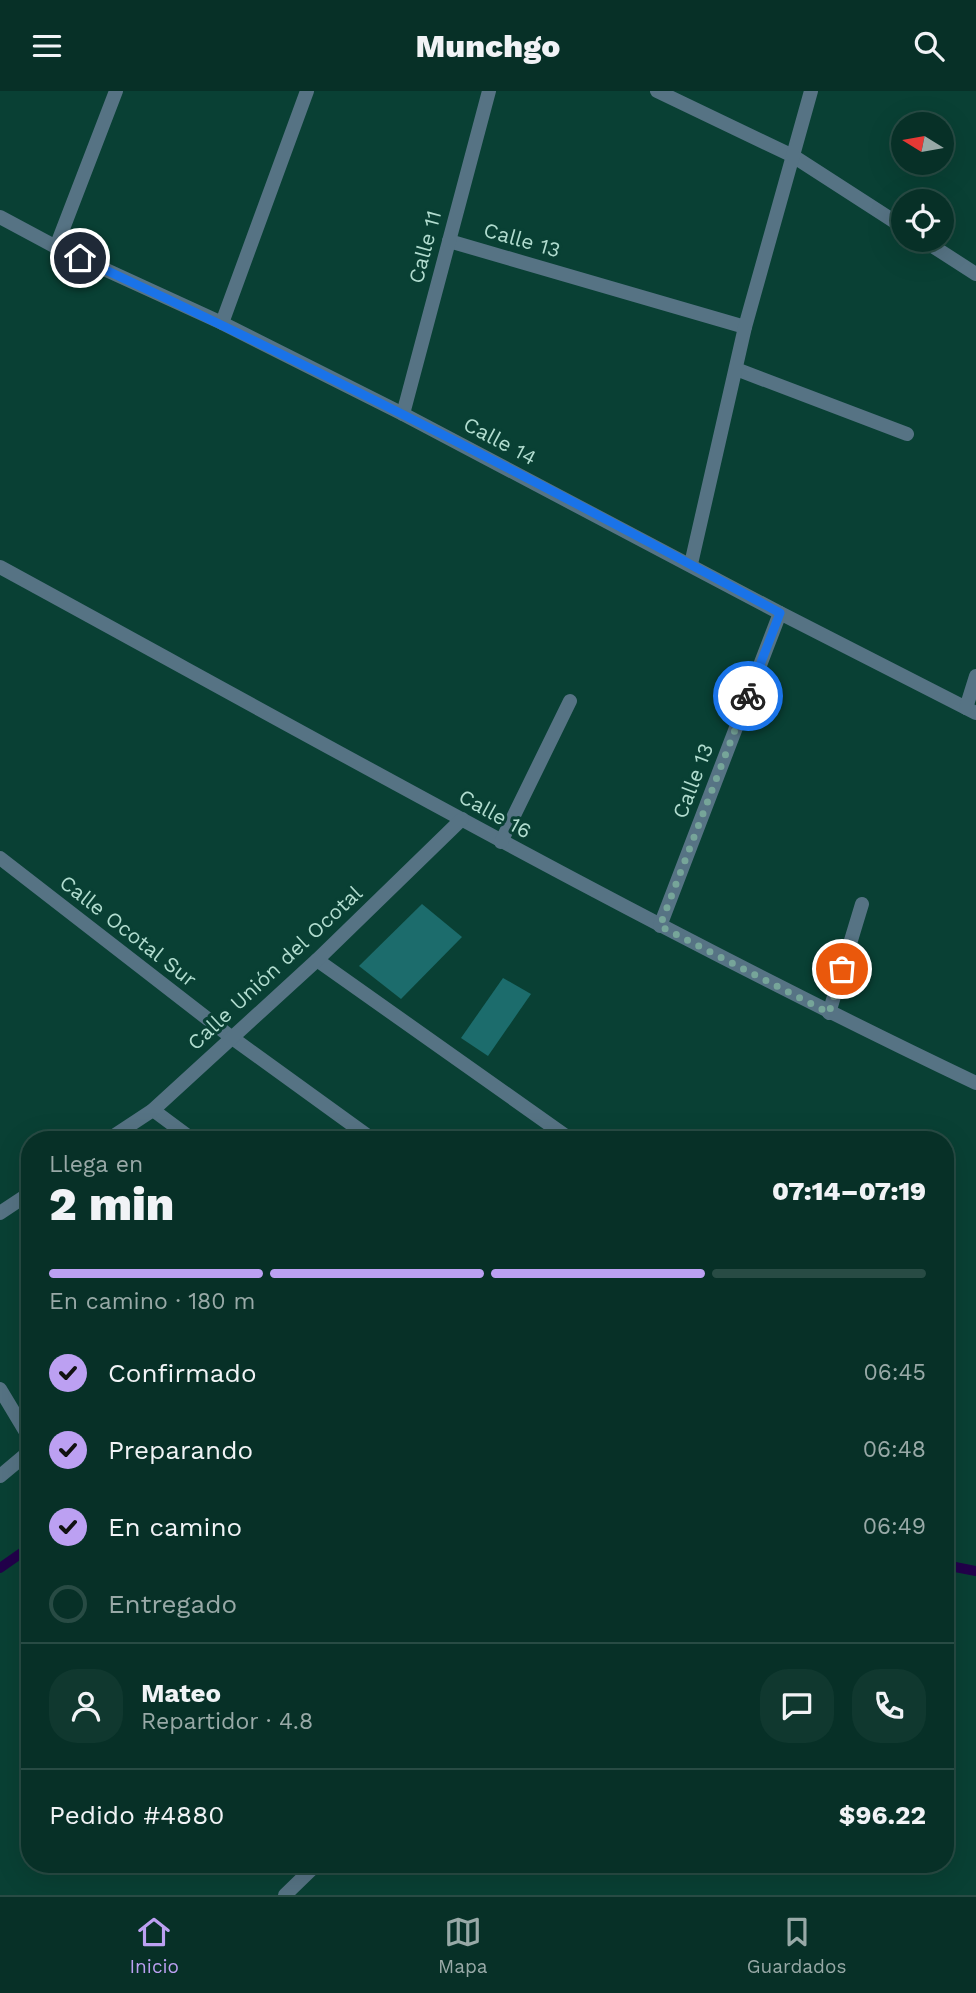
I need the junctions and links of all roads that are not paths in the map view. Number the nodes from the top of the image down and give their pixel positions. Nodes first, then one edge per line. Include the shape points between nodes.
1 (116, 91) edge
2 (307, 91) edge
3 (489, 91) edge
4 (657, 91) edge
5 (810, 91) edge
6 (793, 156) junction
7 (0, 217) edge
8 (891, 219) edge
9 (449, 241) junction
10 (56, 247) junction
11 (942, 252) edge
12 (976, 274) edge
13 (222, 323) junction
14 (745, 327) junction
15 (736, 369) junction
16 (403, 414) junction
17 (907, 434) dead end
18 (691, 564) junction
19 (0, 567) edge
20 (780, 613) junction
21 (976, 676) edge
22 (570, 701) dead end
23 (971, 711) edge
24 (462, 819) junction
25 (501, 842) junction
26 (0, 858) edge
27 (862, 904) dead end
28 (660, 926) junction
29 (317, 960) junction
30 (829, 1013) junction
31 (231, 1037) junction
32 (976, 1083) edge
33 (153, 1110) junction
34 (121, 1131) edge
35 (181, 1131) edge
36 (361, 1131) edge
37 (559, 1131) edge
38 (21, 1199) edge
39 (0, 1213) edge
40 (0, 1389) edge
41 (21, 1424) edge
42 (21, 1458) edge
43 (0, 1476) edge
44 (308, 1873) edge
45 (285, 1895) edge

1 - 10 street
2 - 13 street
3 - 9 street, Calle 11
4 - 6 street
5 - 6 street
6 - 8 street
6 - 14 street
7 - 10 street, Calle 14
9 - 14 street, Calle 13
9 - 16 street, Calle 11
10 - 13 street, Calle 14
11 - 12 street
13 - 16 street, Calle 14
14 - 15 street
15 - 17 street
15 - 18 street
16 - 18 street, Calle 14
18 - 20 street, Calle 14
19 - 24 street, Calle 16
20 - 23 street, Calle 14
20 - 28 street, Calle 13
21 - 23 street
22 - 25 street
24 - 25 street, Calle 16
24 - 29 street, Calle Unión del Ocotal
25 - 28 street, Calle 16
26 - 31 street, Calle Ocotal Sur
27 - 30 street
28 - 30 street, Calle 16
29 - 31 street, Calle Unión del Ocotal
29 - 37 street
30 - 32 street, Calle 16
31 - 33 street, Calle Unión del Ocotal
31 - 36 street, Calle Ocotal Sur
33 - 34 street, Calle Unión del Ocotal
33 - 35 street
38 - 39 street
40 - 41 street
42 - 43 street
44 - 45 street

